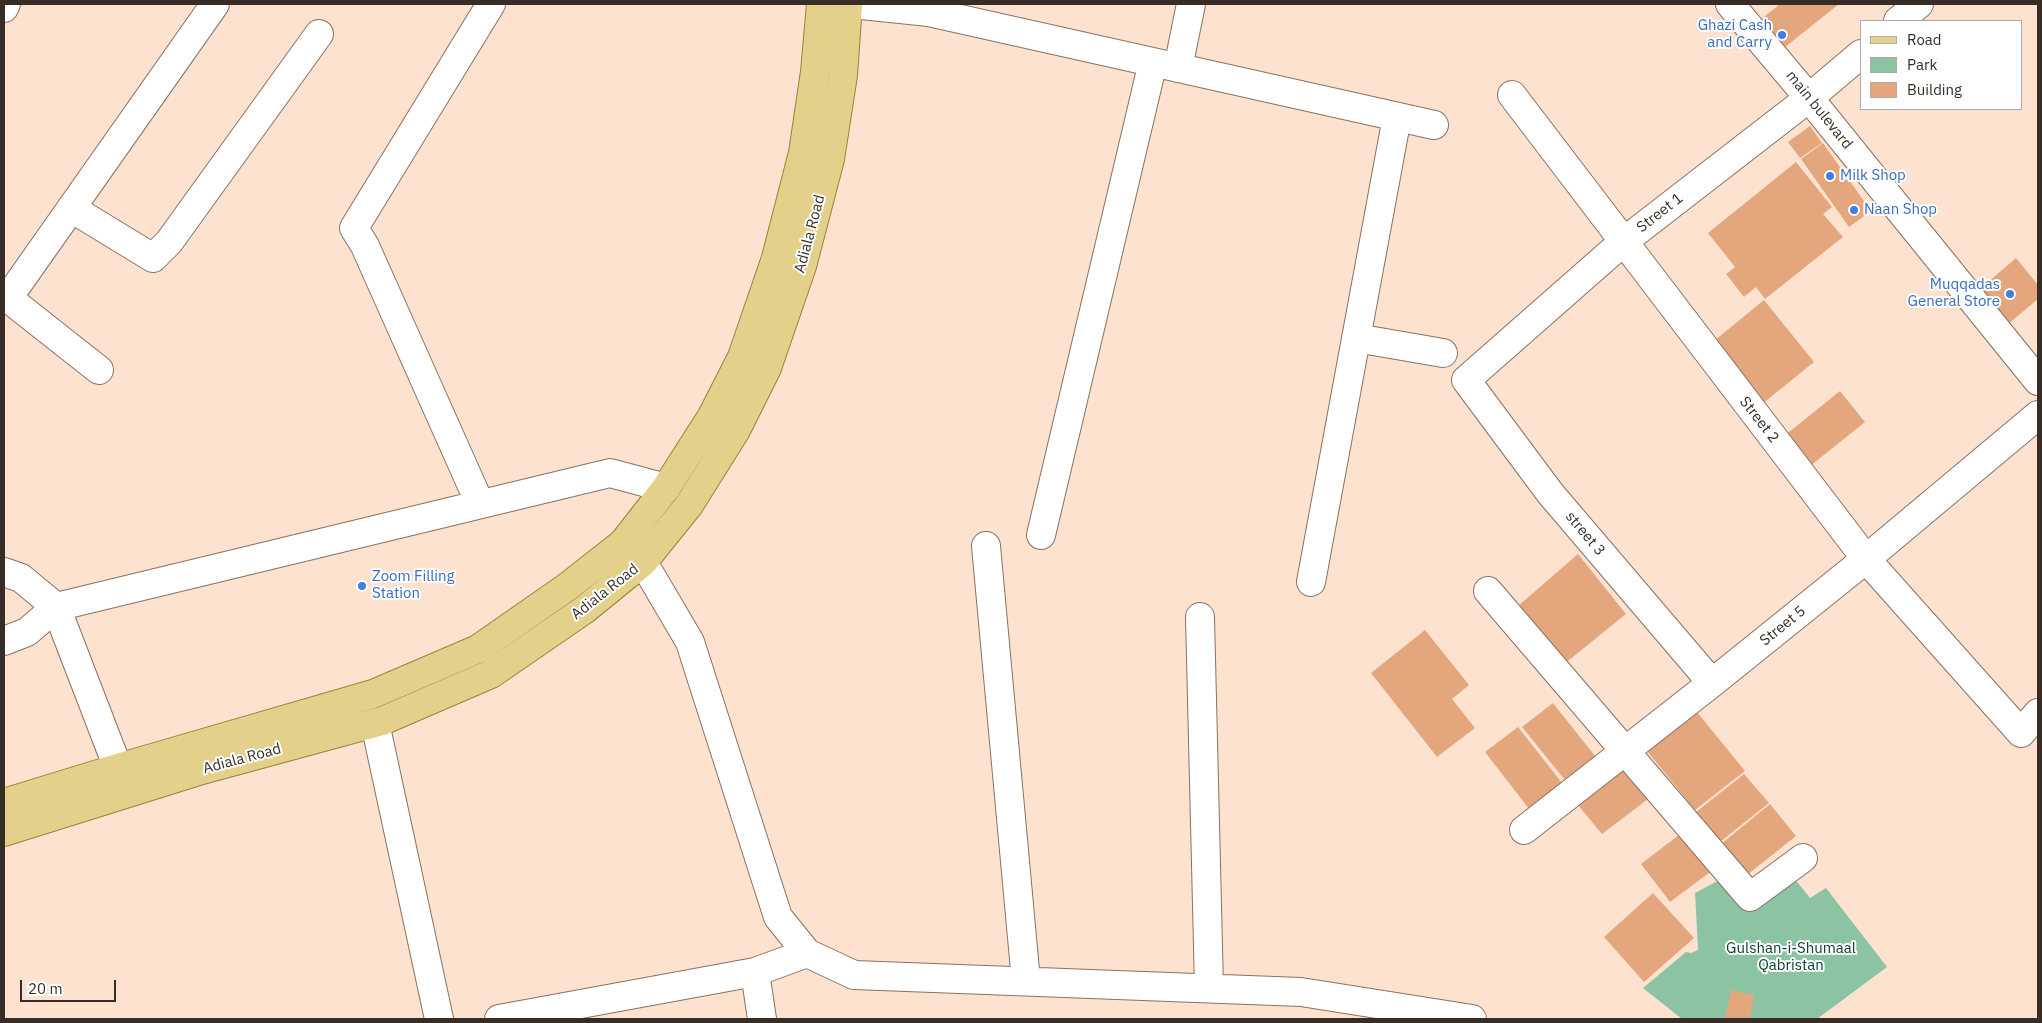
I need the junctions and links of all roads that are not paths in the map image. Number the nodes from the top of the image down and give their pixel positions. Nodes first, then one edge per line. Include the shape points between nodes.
1 (6, 4) edge
2 (215, 4) edge
3 (491, 4) edge
4 (821, 4) edge
5 (848, 4) edge
6 (852, 4) edge
7 (1191, 4) edge
8 (1730, 4) edge
9 (1919, 4) edge
10 (4, 8) edge
11 (1899, 20) edge
12 (319, 34) dead end
13 (1860, 55) edge
14 (1166, 65) junction
15 (1512, 95) dead end
16 (1810, 98) junction
17 (1397, 117) junction
18 (1434, 125) dead end
19 (71, 208) junction
20 (1623, 242) junction
21 (6, 297) edge
22 (1356, 338) junction
23 (1443, 353) dead end
24 (99, 370) dead end
25 (1466, 380) joint
26 (2038, 381) edge
27 (2038, 415) edge
28 (666, 488) junction
29 (480, 504) junction
30 (1041, 535) dead end
31 (986, 546) dead end
32 (1866, 559) junction
33 (643, 562) junction
34 (4, 572) edge
35 (1311, 582) dead end
36 (1488, 591) dead end
37 (56, 607) junction
38 (1200, 618) dead end
39 (4, 641) edge
40 (1712, 683) junction
41 (375, 723) junction
42 (2030, 723) edge
43 (1625, 750) junction
44 (118, 768) junction
45 (4, 803) edge
46 (1524, 830) dead end
47 (4, 832) edge
48 (1803, 858) dead end
49 (807, 953) junction
50 (755, 972) junction
51 (1026, 981) junction
52 (1209, 988) junction
53 (439, 1019) edge
54 (499, 1019) edge
55 (762, 1019) edge
56 (1472, 1019) edge

1 - 10 street
2 - 19 street
3 - 29 street via 354,228 365,246
4 - 28 main road, Adiala Road via 803,153 776,258 742,357 712,416
5 - 33 main road, Adiala Road via 843,75 830,159 802,266 767,368 736,430 689,505
6 - 14 street via 929,12
7 - 14 street
8 - 16 street, main bulevard
9 - 11 street
12 - 19 street via 168,242 153,258
13 - 16 street, Street 1
14 - 17 street
14 - 30 street
15 - 20 street, Street 2
16 - 20 street, Street 1
16 - 26 street, main bulevard
17 - 18 street
17 - 22 street
19 - 21 street
20 - 25 street, Street 1
20 - 32 street, Street 2
21 - 24 street
22 - 23 street
22 - 35 street
25 - 40 street, street 3 via 1550,493
27 - 32 street, Street 5
28 - 29 street via 610,473
28 - 44 main road, Adiala Road via 622,543 567,588 478,649 373,694
29 - 37 street
31 - 51 street
32 - 40 street, Street 5
32 - 42 street, Street 2
33 - 41 main road, Adiala Road via 584,610 492,674
33 - 49 street via 690,642 778,917
34 - 37 street via 21,578
36 - 43 street
37 - 39 street via 27,632
37 - 44 street
38 - 52 street
40 - 43 street, Street 5
41 - 47 main road, Adiala Road via 202,770
41 - 53 street
43 - 46 street, Street 5
43 - 48 street via 1750,898
44 - 45 main road, Adiala Road
49 - 50 street
49 - 51 street via 854,975
50 - 54 street
50 - 55 street
51 - 52 street
52 - 56 street via 1301,992

